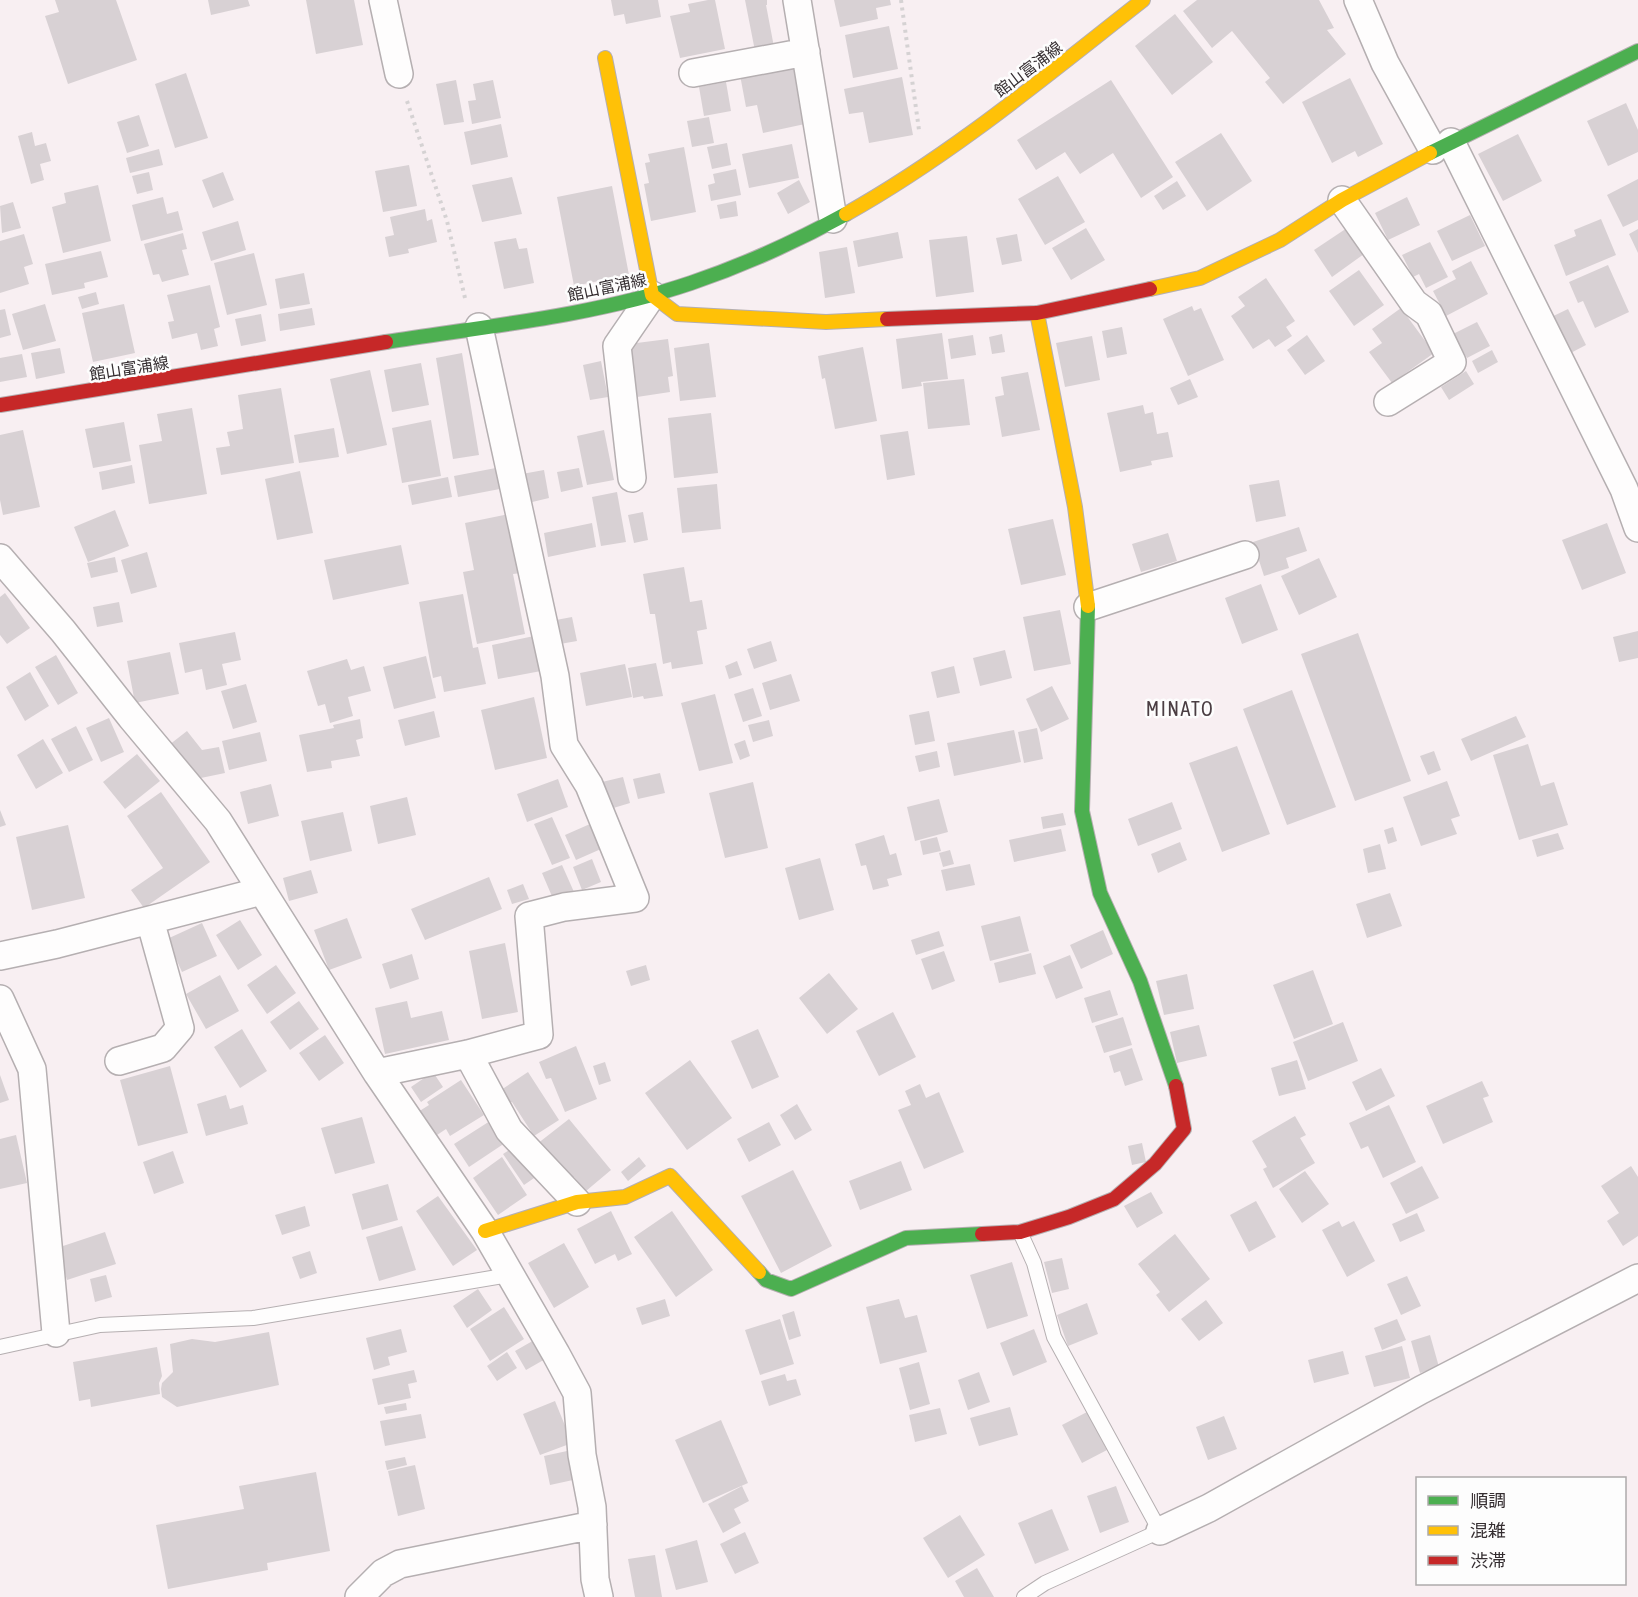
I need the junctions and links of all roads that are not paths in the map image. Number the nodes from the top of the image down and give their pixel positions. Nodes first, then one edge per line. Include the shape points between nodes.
1 (383, 0) edge
2 (797, 0) edge
3 (1143, 0) edge
4 (1358, 0) edge
5 (1638, 51) edge
6 (806, 52) junction
7 (605, 58) dead end
8 (693, 73) dead end
9 (399, 75) road end
10 (1442, 146) junction
11 (1342, 200) junction
12 (833, 219) junction
13 (652, 294) junction
14 (1037, 314) junction
15 (479, 327) junction
16 (1388, 402) dead end
17 (0, 405) edge
18 (632, 478) dead end
19 (1638, 528) edge
20 (1245, 555) dead end
21 (0, 558) edge
22 (1088, 607) junction
23 (262, 891) junction
24 (150, 920) junction
25 (0, 956) edge
26 (0, 999) edge
27 (468, 1054) junction
28 (119, 1061) dead end
29 (377, 1073) junction
30 (577, 1202) junction
31 (484, 1231) junction
32 (1020, 1233) junction
33 (509, 1275) junction
34 (1638, 1278) edge
35 (57, 1333) junction
36 (0, 1347) edge
37 (593, 1525) junction
38 (1160, 1531) junction
39 (359, 1597) edge
40 (599, 1597) edge
41 (1024, 1597) edge

1 - 9 street
2 - 6 street
3 - 12 street, 館山富浦線 via 924,166
4 - 10 street via 1385,63
5 - 10 street
6 - 8 street
6 - 12 street
7 - 13 street
10 - 11 street
10 - 19 street via 1624,489
11 - 14 street via 1280,240 1200,278
11 - 16 street via 1414,303 1429,314 1452,362
12 - 13 street, 館山富浦線 via 726,270
13 - 14 street via 677,314 825,322
13 - 15 street, 館山富浦線
13 - 18 street via 617,346
14 - 22 street via 1075,507
15 - 17 street, 館山富浦線
15 - 27 street via 555,676 564,745 589,785 635,898 564,907 529,916 539,1035
20 - 22 street
21 - 23 street via 218,821
22 - 32 street via 1082,811 1100,893 1140,981 1176,1086 1184,1129 1155,1164 1114,1199
23 - 24 street
23 - 29 street
24 - 25 street
24 - 28 street via 180,1028 163,1048
26 - 35 street via 32,1069
27 - 29 street
27 - 30 street via 509,1130
29 - 31 street
30 - 31 street
30 - 32 street via 625,1197 670,1176 766,1280 791,1289 906,1238
31 - 33 street
32 - 38 lane via 1034,1263 1054,1337
33 - 35 lane via 253,1318 100,1325
33 - 37 street via 577,1393
34 - 38 street
35 - 36 lane
37 - 39 street via 400,1564 383,1573
37 - 40 street
38 - 41 lane via 1045,1583

